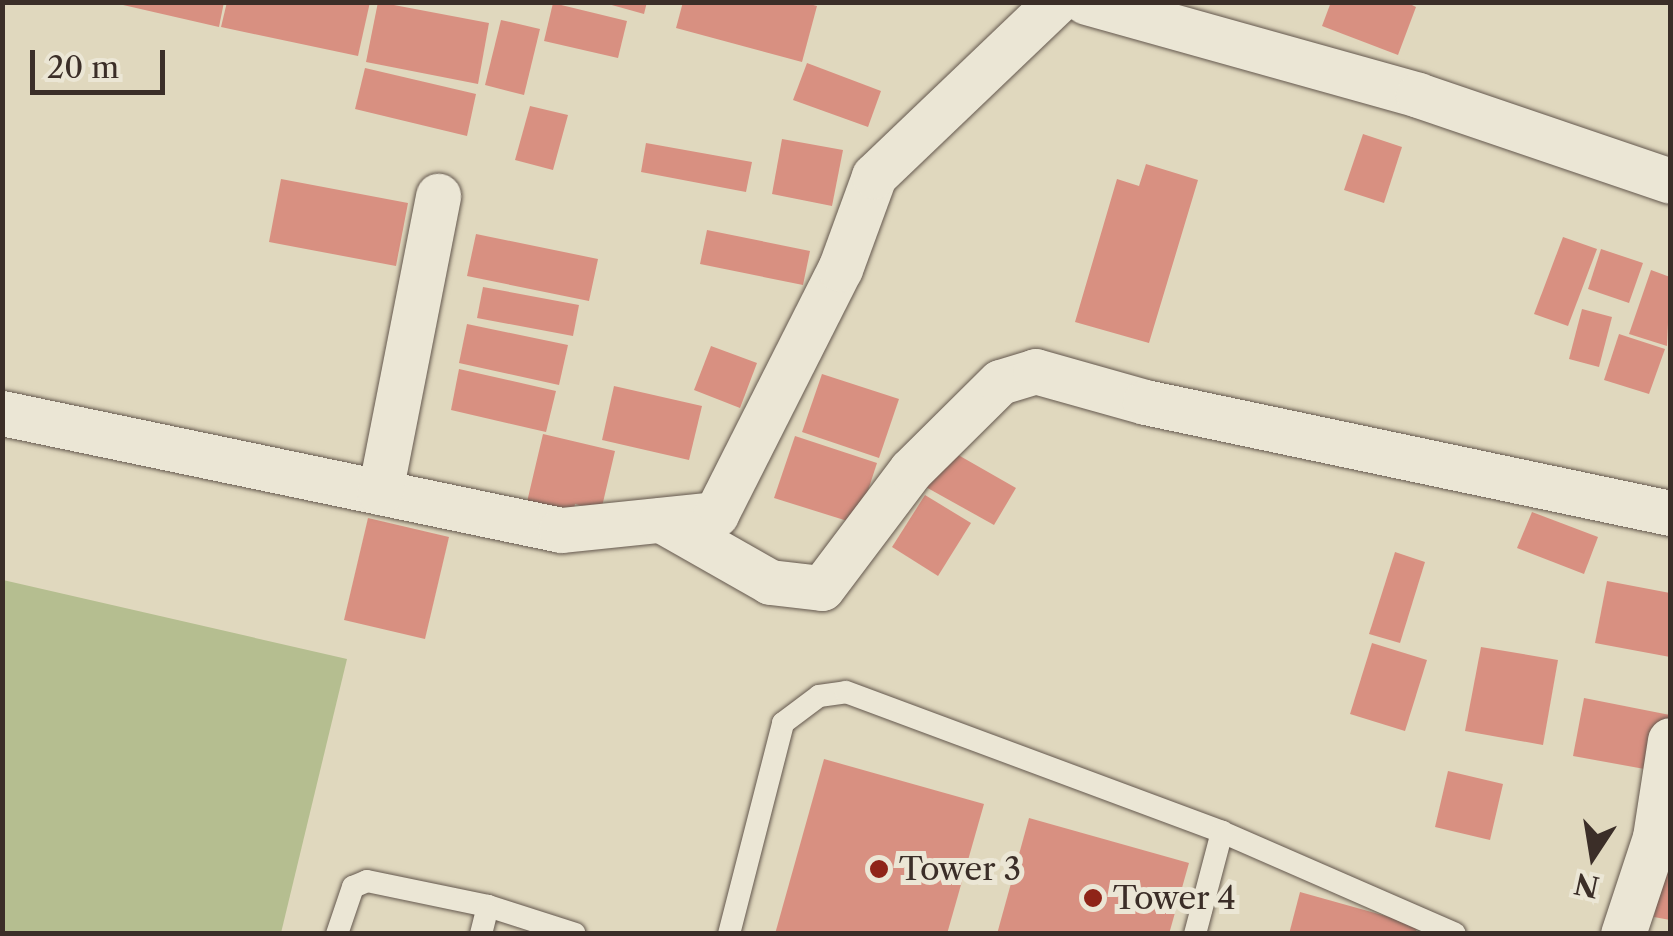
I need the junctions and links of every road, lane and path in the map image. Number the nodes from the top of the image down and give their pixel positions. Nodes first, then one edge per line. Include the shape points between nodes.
1 (1056, 2) edge
2 (1086, 2) edge
3 (1670, 181) edge
4 (438, 196) dead end
5 (2, 412) edge
6 (380, 492) junction
7 (1670, 512) edge
8 (661, 520) junction
9 (1670, 740) edge
10 (1665, 811) edge
11 (1222, 832) junction
12 (488, 906) junction
13 (338, 934) edge
14 (481, 934) edge
15 (576, 934) edge
16 (729, 934) edge
17 (1195, 934) edge
18 (1455, 934) edge
19 (1624, 934) edge

1 - 8 street via 874,176 840,269 716,514
2 - 3 street via 1418,95
4 - 6 street
5 - 6 street
6 - 8 street via 561,530
7 - 8 street via 1144,402 1035,372 1000,382 911,470 822,588 770,582
9 - 10 street
10 - 19 street
11 - 16 lane via 890,704 846,692 819,696 783,722
11 - 17 lane
11 - 18 lane
12 - 13 lane via 367,881 353,887
12 - 14 lane
12 - 15 lane

